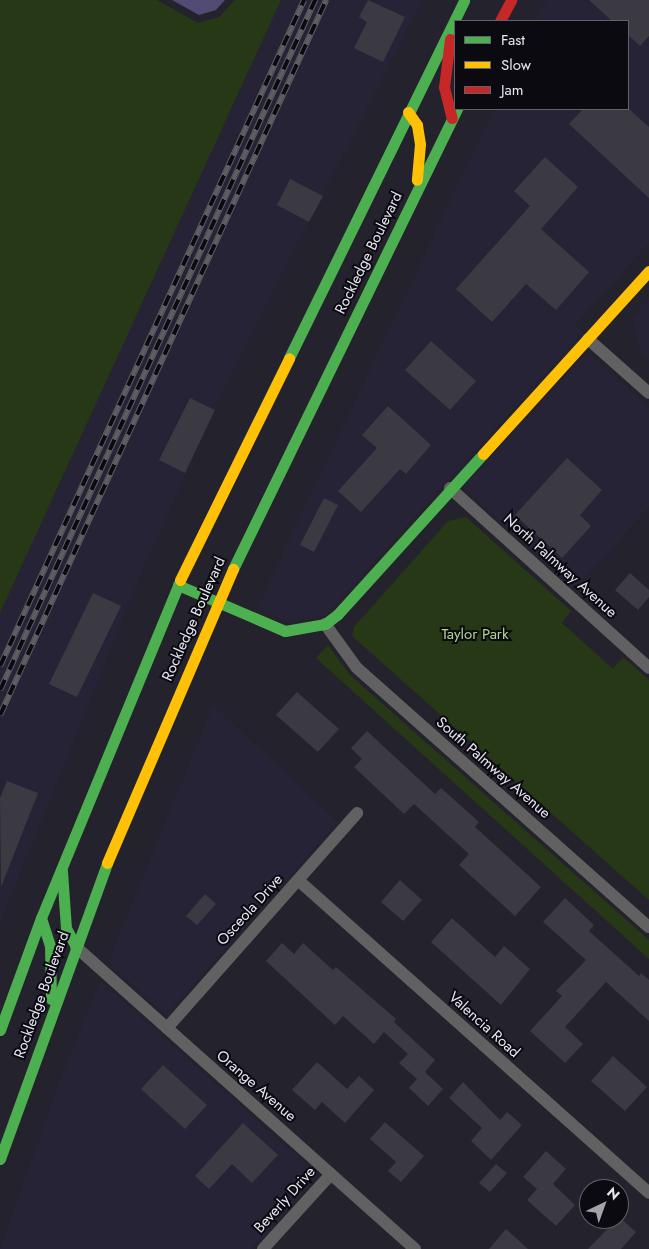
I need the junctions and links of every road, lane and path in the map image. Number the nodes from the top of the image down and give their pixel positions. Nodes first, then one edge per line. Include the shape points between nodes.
1 (464, 0) edge
2 (511, 0) edge
3 (501, 20) edge
4 (451, 24) junction
5 (408, 112) junction
6 (454, 114) edge
7 (416, 192) junction
8 (649, 271) edge
9 (588, 339) junction
10 (649, 393) edge
11 (450, 488) junction
12 (178, 585) junction
13 (217, 601) junction
14 (325, 624) junction
15 (649, 668) edge
16 (358, 813) dead end
17 (61, 866) junction
18 (298, 880) junction
19 (40, 918) junction
20 (649, 927) edge
21 (76, 946) junction
22 (51, 1014) junction
23 (166, 1028) junction
24 (0, 1030) edge
25 (0, 1159) edge
26 (331, 1174) junction
27 (649, 1193) edge
28 (263, 1249) edge
29 (415, 1249) edge

1 - 4 main road, Rockledge Boulevard
2 - 3 main road
4 - 5 main road, Rockledge Boulevard
4 - 6 main road via 444,87
5 - 7 main road via 417,125 420,144
5 - 12 main road, Rockledge Boulevard
6 - 7 main road, Rockledge Boulevard
7 - 13 main road, Rockledge Boulevard
8 - 9 main road
9 - 10 street
9 - 11 main road
11 - 14 main road via 338,615
11 - 15 street, North Palmway Avenue
12 - 13 main road
12 - 17 main road, Rockledge Boulevard
13 - 14 main road via 285,631
13 - 21 main road, Rockledge Boulevard via 138,786
14 - 20 street, South Palmway Avenue via 357,668
16 - 18 street, Osceola Drive
17 - 19 main road, Rockledge Boulevard
17 - 21 main road via 66,928
18 - 23 street, Osceola Drive
18 - 27 street, Valencia Road
19 - 22 main road via 52,966
19 - 24 main road, Rockledge Boulevard
21 - 22 main road, Rockledge Boulevard
21 - 23 street, Orange Avenue
22 - 25 main road, Rockledge Boulevard
23 - 26 street, Orange Avenue
26 - 28 street, Beverly Drive
26 - 29 street, Orange Avenue

